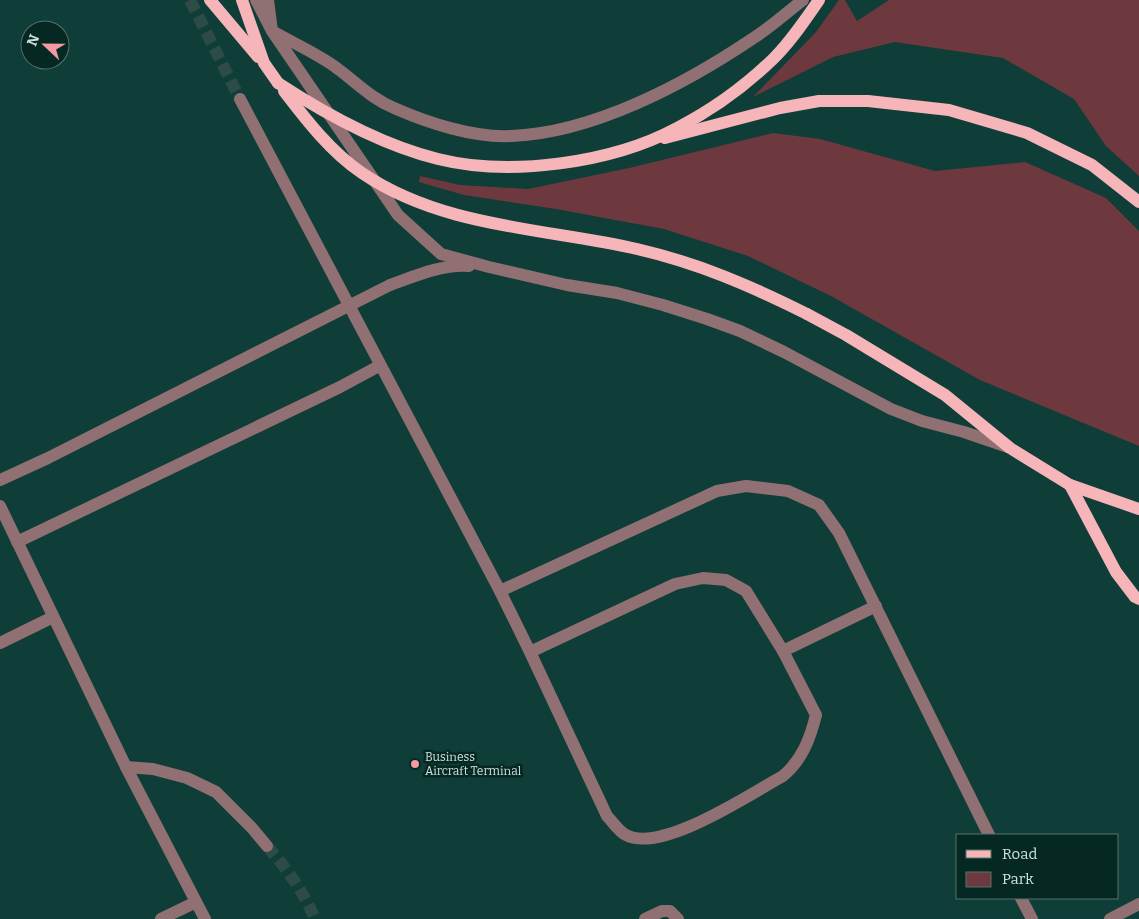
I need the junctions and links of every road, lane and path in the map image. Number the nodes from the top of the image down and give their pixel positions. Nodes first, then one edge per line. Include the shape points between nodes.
1 (210, 0) edge
2 (242, 0) edge
3 (256, 0) edge
4 (268, 0) edge
5 (803, 0) edge
6 (819, 0) edge
7 (272, 31) junction
8 (264, 63) junction
9 (278, 84) junction
10 (240, 99) tunnel mouth
11 (642, 143) junction
12 (1139, 202) edge
13 (489, 267) junction
14 (348, 305) junction
15 (379, 366) junction
16 (1010, 448) junction
17 (0, 480) edge
18 (1070, 485) junction
19 (0, 506) edge
20 (1139, 509) edge
21 (17, 542) junction
22 (500, 591) junction
23 (1138, 599) edge
24 (876, 606) junction
25 (53, 616) junction
26 (0, 643) edge
27 (783, 651) junction
28 (530, 652) junction
29 (126, 767) junction
30 (989, 834) edge
31 (267, 846) tunnel mouth
32 (1022, 899) edge
33 (196, 902) junction
34 (1139, 904) edge
35 (162, 919) edge
36 (204, 919) edge
37 (645, 919) edge
38 (678, 919) edge
39 (1032, 919) edge
40 (1110, 919) edge

1 - 8 main road
2 - 8 main road
3 - 7 street
4 - 7 street
5 - 7 street via 753,39 656,94 609,115 556,131 510,136 469,132 392,107 364,91 337,68
6 - 11 main road, bridge via 774,58 739,89 676,129
7 - 13 street via 398,215 441,254
8 - 9 main road
9 - 11 main road, bridge via 349,124 402,148 447,161 520,168 602,155
9 - 16 main road, bridge via 337,153 362,173 402,195 429,207 495,224 673,258 755,288 846,335 945,395
10 - 14 street
11 - 12 main road, bridge via 780,108 820,101 868,100 949,110 1027,133 1092,165
13 - 14 street via 460,265 422,272
13 - 16 street via 617,293 707,319 784,352 890,409
14 - 15 street
14 - 17 street
15 - 21 street
15 - 22 street
16 - 18 main road
18 - 20 main road
18 - 23 main road via 1116,572
19 - 21 street
21 - 25 street
22 - 24 street via 717,492 746,486 788,491 819,505 838,532
22 - 28 street
24 - 27 street
24 - 30 street
25 - 26 street
25 - 29 street
27 - 28 street via 746,591 726,580 703,578 674,584
27 - 28 street via 816,715 796,764 783,776 691,827 661,838 643,839 625,835 607,816
29 - 31 street via 154,769 187,778 216,792
29 - 33 street
32 - 39 street
33 - 35 street
33 - 36 street
34 - 40 street
37 - 38 street via 670,911

